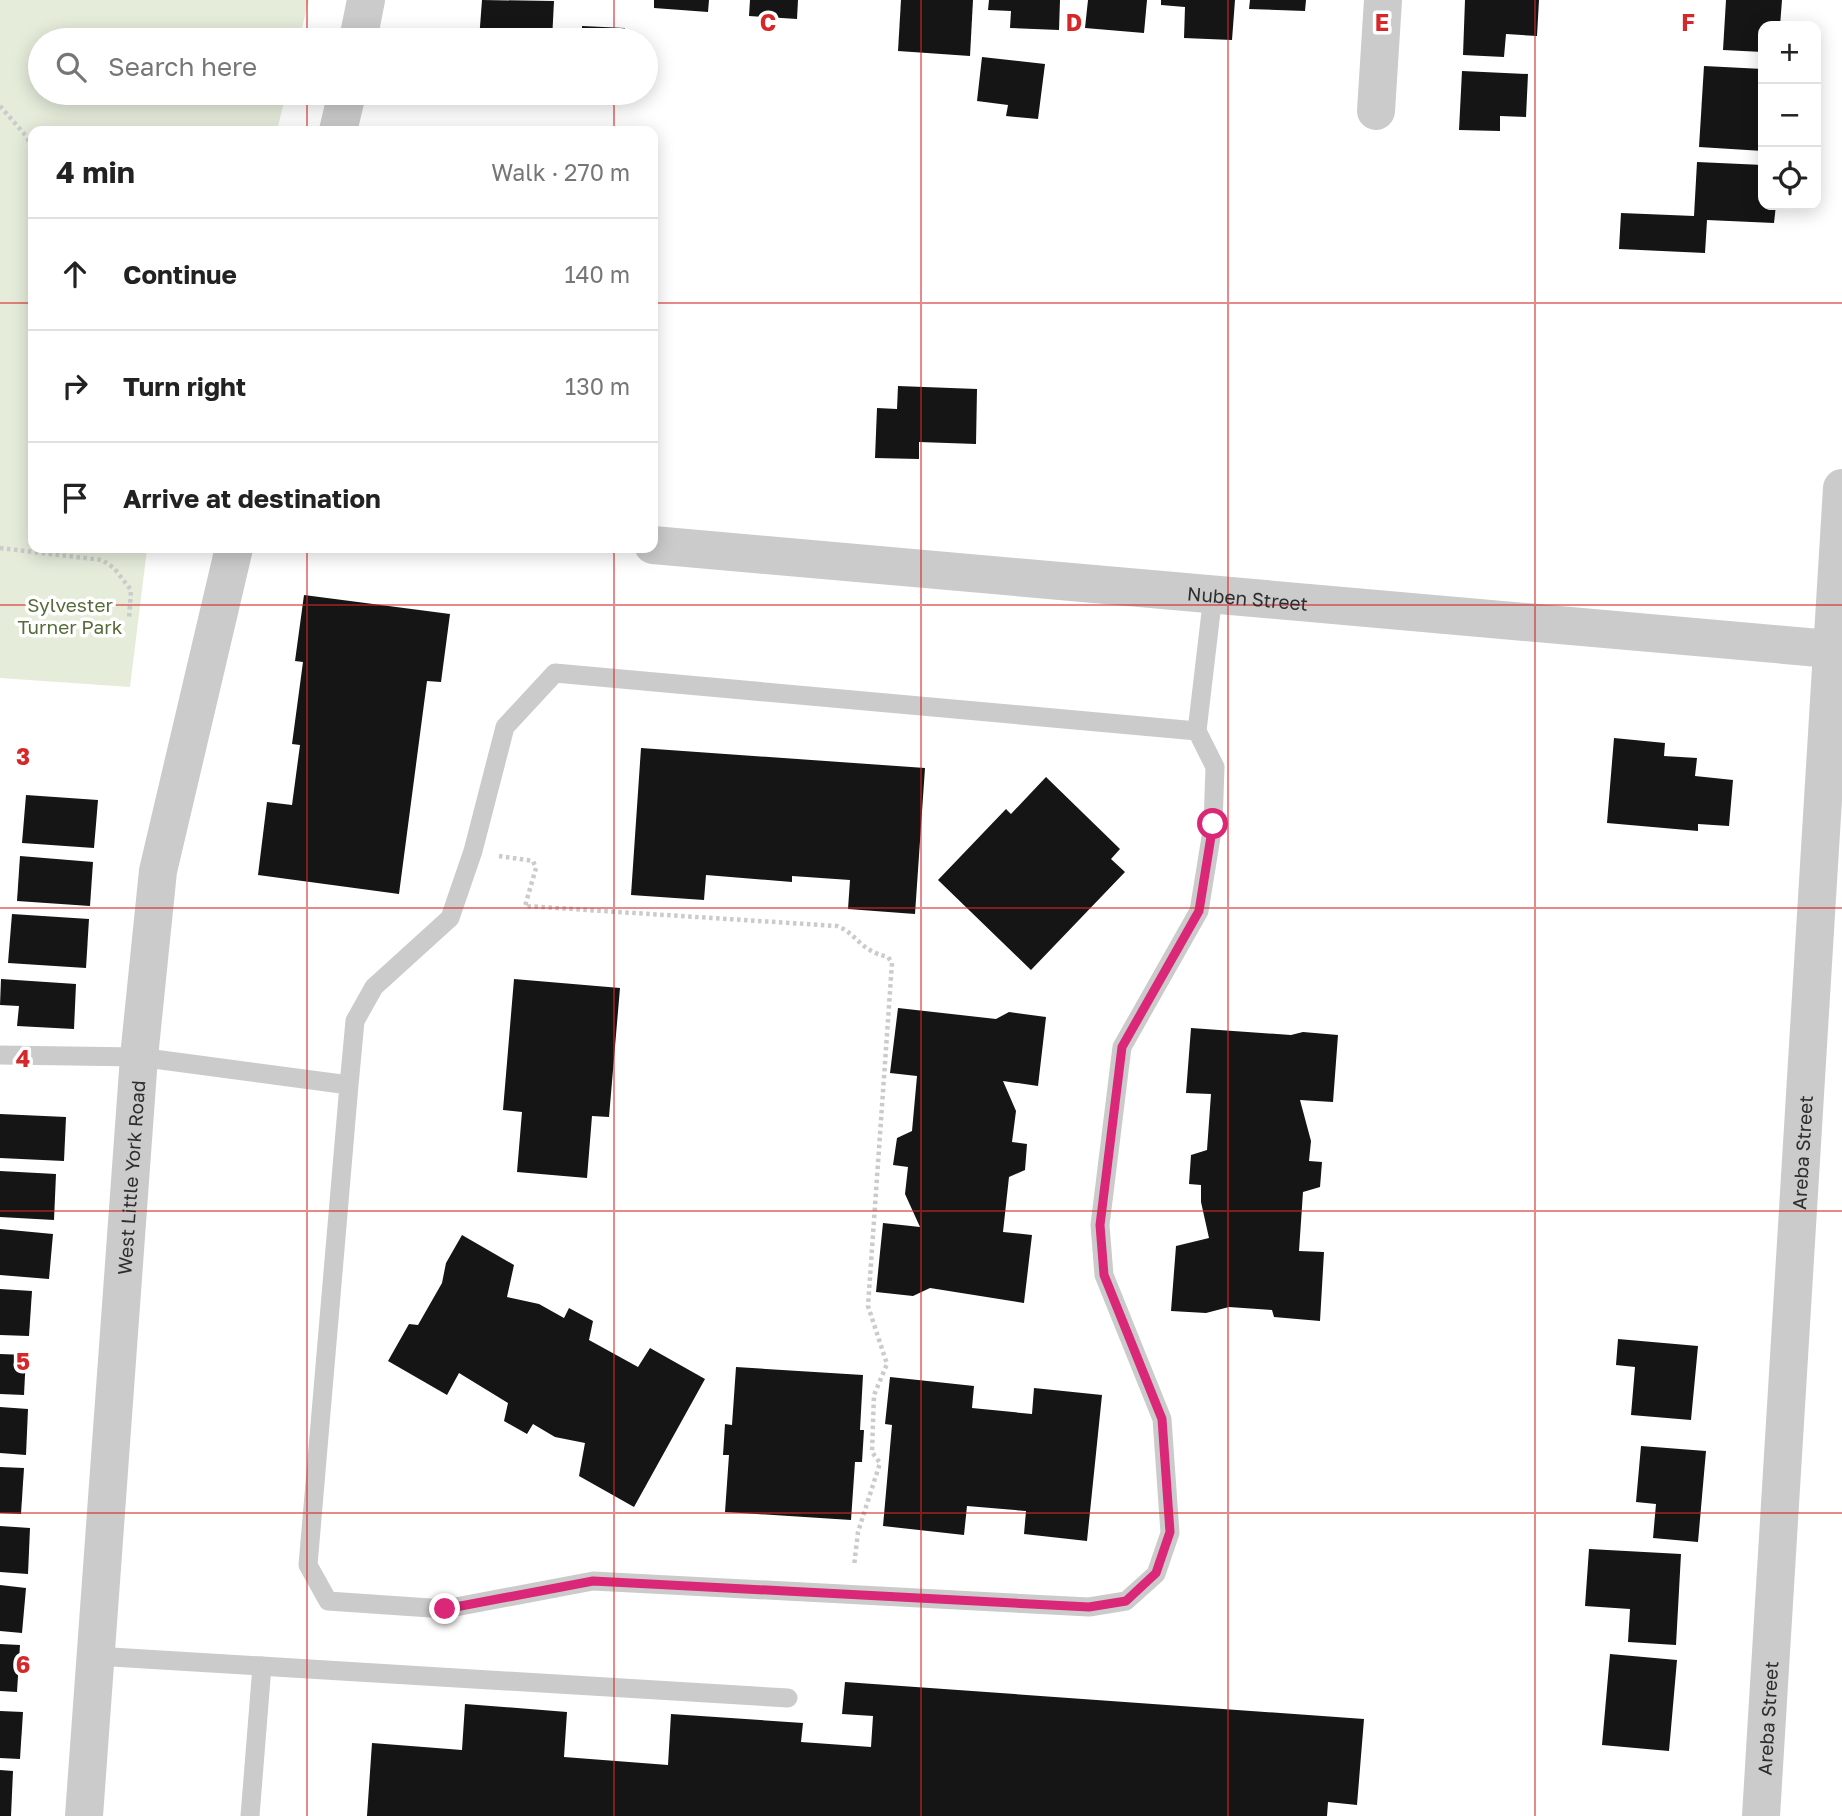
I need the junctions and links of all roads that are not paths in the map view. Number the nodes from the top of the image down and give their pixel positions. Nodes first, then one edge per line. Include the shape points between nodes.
1 (366, 0) edge
2 (1382, 0) edge
3 (360, 28) edge
4 (344, 105) edge
5 (1376, 111) dead end
6 (339, 126) edge
7 (1842, 488) edge
8 (658, 545) edge
9 (233, 553) edge
10 (1213, 595) junction
11 (1837, 650) edge
12 (1198, 731) junction
13 (0, 1055) edge
14 (139, 1057) junction
15 (349, 1085) junction
16 (95, 1656) junction
17 (262, 1666) junction
18 (788, 1698) dead end
19 (84, 1816) edge
20 (250, 1816) edge
21 (1761, 1816) edge

1 - 3 street
2 - 5 street
4 - 6 street
7 - 11 street, Areba Street
8 - 10 street, Nuben Street
9 - 14 street, West Little York Road via 159,871
10 - 11 street, Nuben Street
10 - 12 lane
11 - 21 street, Areba Street
12 - 15 lane via 555,673 505,727 473,851 450,918 374,987 355,1021
12 - 15 lane via 1215,767 1213,824 1199,911 1122,1047 1100,1225 1104,1275 1162,1419 1170,1532 1156,1573 1126,1601 1089,1607 593,1581 445,1609 328,1601 307,1566
13 - 14 lane
14 - 15 lane
14 - 16 street, West Little York Road
16 - 17 lane
16 - 19 street, West Little York Road
17 - 18 lane
17 - 20 lane

